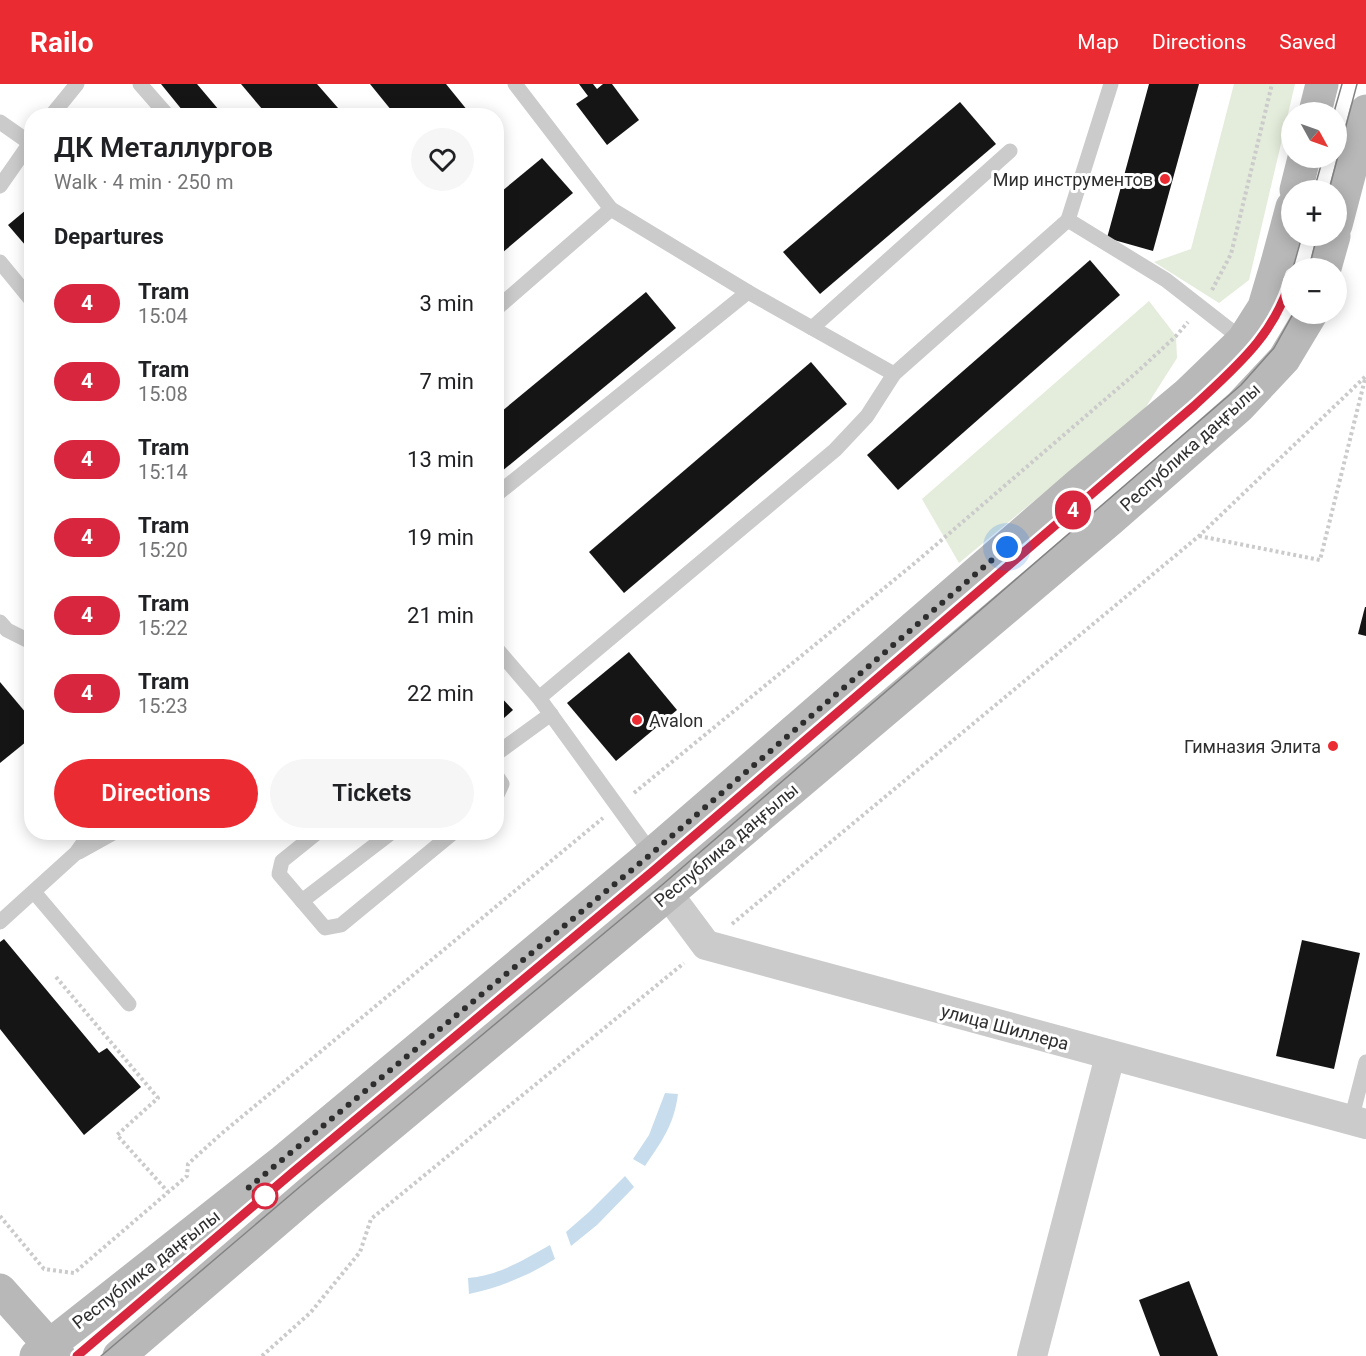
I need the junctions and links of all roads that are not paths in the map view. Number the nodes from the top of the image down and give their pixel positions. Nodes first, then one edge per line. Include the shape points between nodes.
1 (77, 84) edge
2 (140, 84) edge
3 (515, 84) edge
4 (1111, 84) edge
5 (1322, 84) edge
6 (1318, 102) edge
7 (58, 108) edge
8 (161, 108) edge
9 (1366, 111) edge
10 (0, 122) edge
11 (24, 137) edge
12 (1010, 151) dead end
13 (24, 152) edge
14 (1347, 183) edge
15 (0, 186) edge
16 (611, 209) junction
17 (1068, 220) junction
18 (1282, 246) edge
19 (0, 262) edge
20 (24, 291) edge
21 (748, 292) junction
22 (504, 302) edge
23 (1305, 324) edge
24 (812, 328) junction
25 (1243, 340) junction
26 (894, 374) junction
27 (504, 489) edge
28 (0, 622) edge
29 (24, 638) edge
30 (504, 657) edge
31 (539, 698) junction
32 (551, 714) junction
33 (504, 748) edge
34 (85, 840) edge
35 (100, 840) edge
36 (308, 840) edge
37 (382, 840) edge
38 (444, 840) edge
39 (76, 853) junction
40 (651, 854) junction
41 (34, 892) junction
42 (668, 894) junction
43 (302, 901) junction
44 (3, 916) edge
45 (129, 1004) dead end
46 (1110, 1056) junction
47 (1366, 1062) edge
48 (1359, 1122) edge
49 (0, 1290) edge
50 (134, 1351) edge
51 (48, 1352) edge
52 (1032, 1356) edge

1 - 7 lane
2 - 8 lane
3 - 16 lane
4 - 17 lane
5 - 6 main road
9 - 14 main road
10 - 11 lane
12 - 24 lane
13 - 15 lane
16 - 21 lane
16 - 22 lane
17 - 25 lane via 1166,280
17 - 26 lane
18 - 25 main road, Республика даңғылы via 1264,307
19 - 20 lane
21 - 24 lane
21 - 27 lane
23 - 42 main road, Республика даңғылы via 1284,359 1240,406
24 - 26 lane
25 - 40 main road, Республика даңғылы via 1186,395
26 - 31 lane via 867,416 835,450
28 - 29 lane
30 - 31 lane
31 - 32 lane
32 - 33 lane
32 - 40 lane
34 - 39 lane
35 - 39 lane
36 - 43 lane via 282,861 279,874
37 - 43 lane
38 - 43 lane via 341,926 325,928
39 - 41 lane
40 - 51 main road, Республика даңғылы
41 - 44 lane
41 - 45 lane
42 - 46 street, улица Шиллера via 706,945
42 - 50 main road, Республика даңғылы via 309,1192
46 - 48 street, улица Шиллера
46 - 52 street
47 - 48 lane
49 - 51 main road

